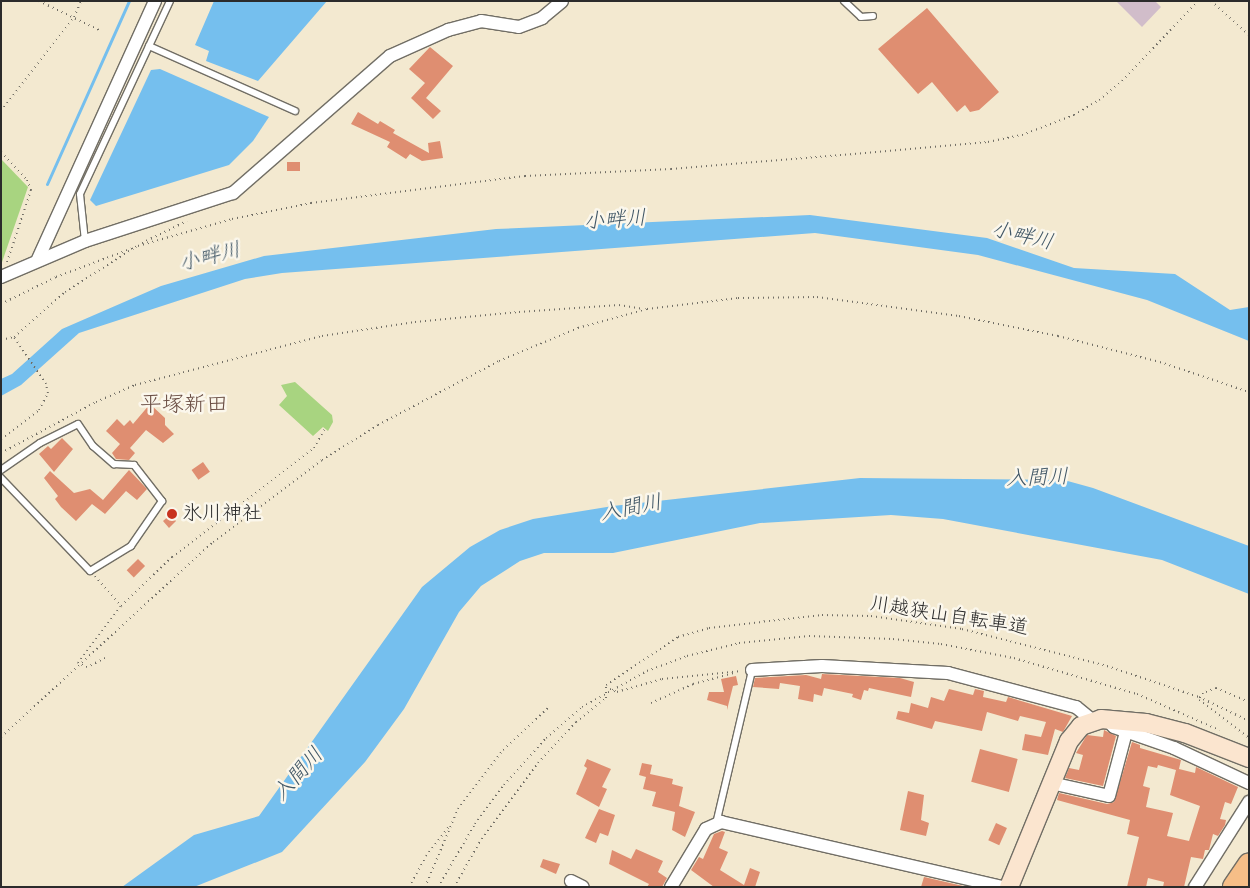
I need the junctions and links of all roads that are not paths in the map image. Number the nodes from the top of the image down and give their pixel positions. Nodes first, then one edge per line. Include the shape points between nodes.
1 (155, 1) edge
2 (170, 1) edge
3 (562, 1) edge
4 (844, 1) edge
5 (873, 16) dead end
6 (149, 46) junction
7 (295, 111) dead end
8 (85, 241) junction
9 (38, 259) junction
10 (3, 277) edge
11 (1, 470) edge
12 (1, 478) edge
13 (752, 670) joint
14 (1100, 720) junction
15 (1126, 732) junction
16 (1249, 758) edge
17 (1051, 783) junction
18 (1249, 783) edge
19 (1249, 802) edge
20 (716, 824) junction
21 (1249, 865) edge
22 (570, 881) dead end
23 (583, 887) edge
24 (670, 887) edge
25 (1003, 887) edge
26 (1009, 887) edge
27 (1195, 887) edge
28 (1234, 887) edge

1 - 9 street
2 - 6 lane
3 - 8 street via 542,18 519,27 481,21 448,30 390,56 233,193
4 - 5 lane via 861,17
6 - 7 lane
6 - 8 lane via 80,194
8 - 9 street
9 - 10 street
11 - 12 lane via 78,424 92,446 114,464 134,466 160,498 161,504 131,546 90,571
13 - 14 street via 874,667 948,673 1076,707
13 - 20 lane
14 - 15 street
14 - 16 street via 1166,728
14 - 17 street via 1074,734
15 - 17 street via 1109,796
15 - 18 street via 1196,758
17 - 26 street
19 - 27 street
20 - 24 street via 706,829
20 - 25 street via 732,822
21 - 28 highway
22 - 23 street

